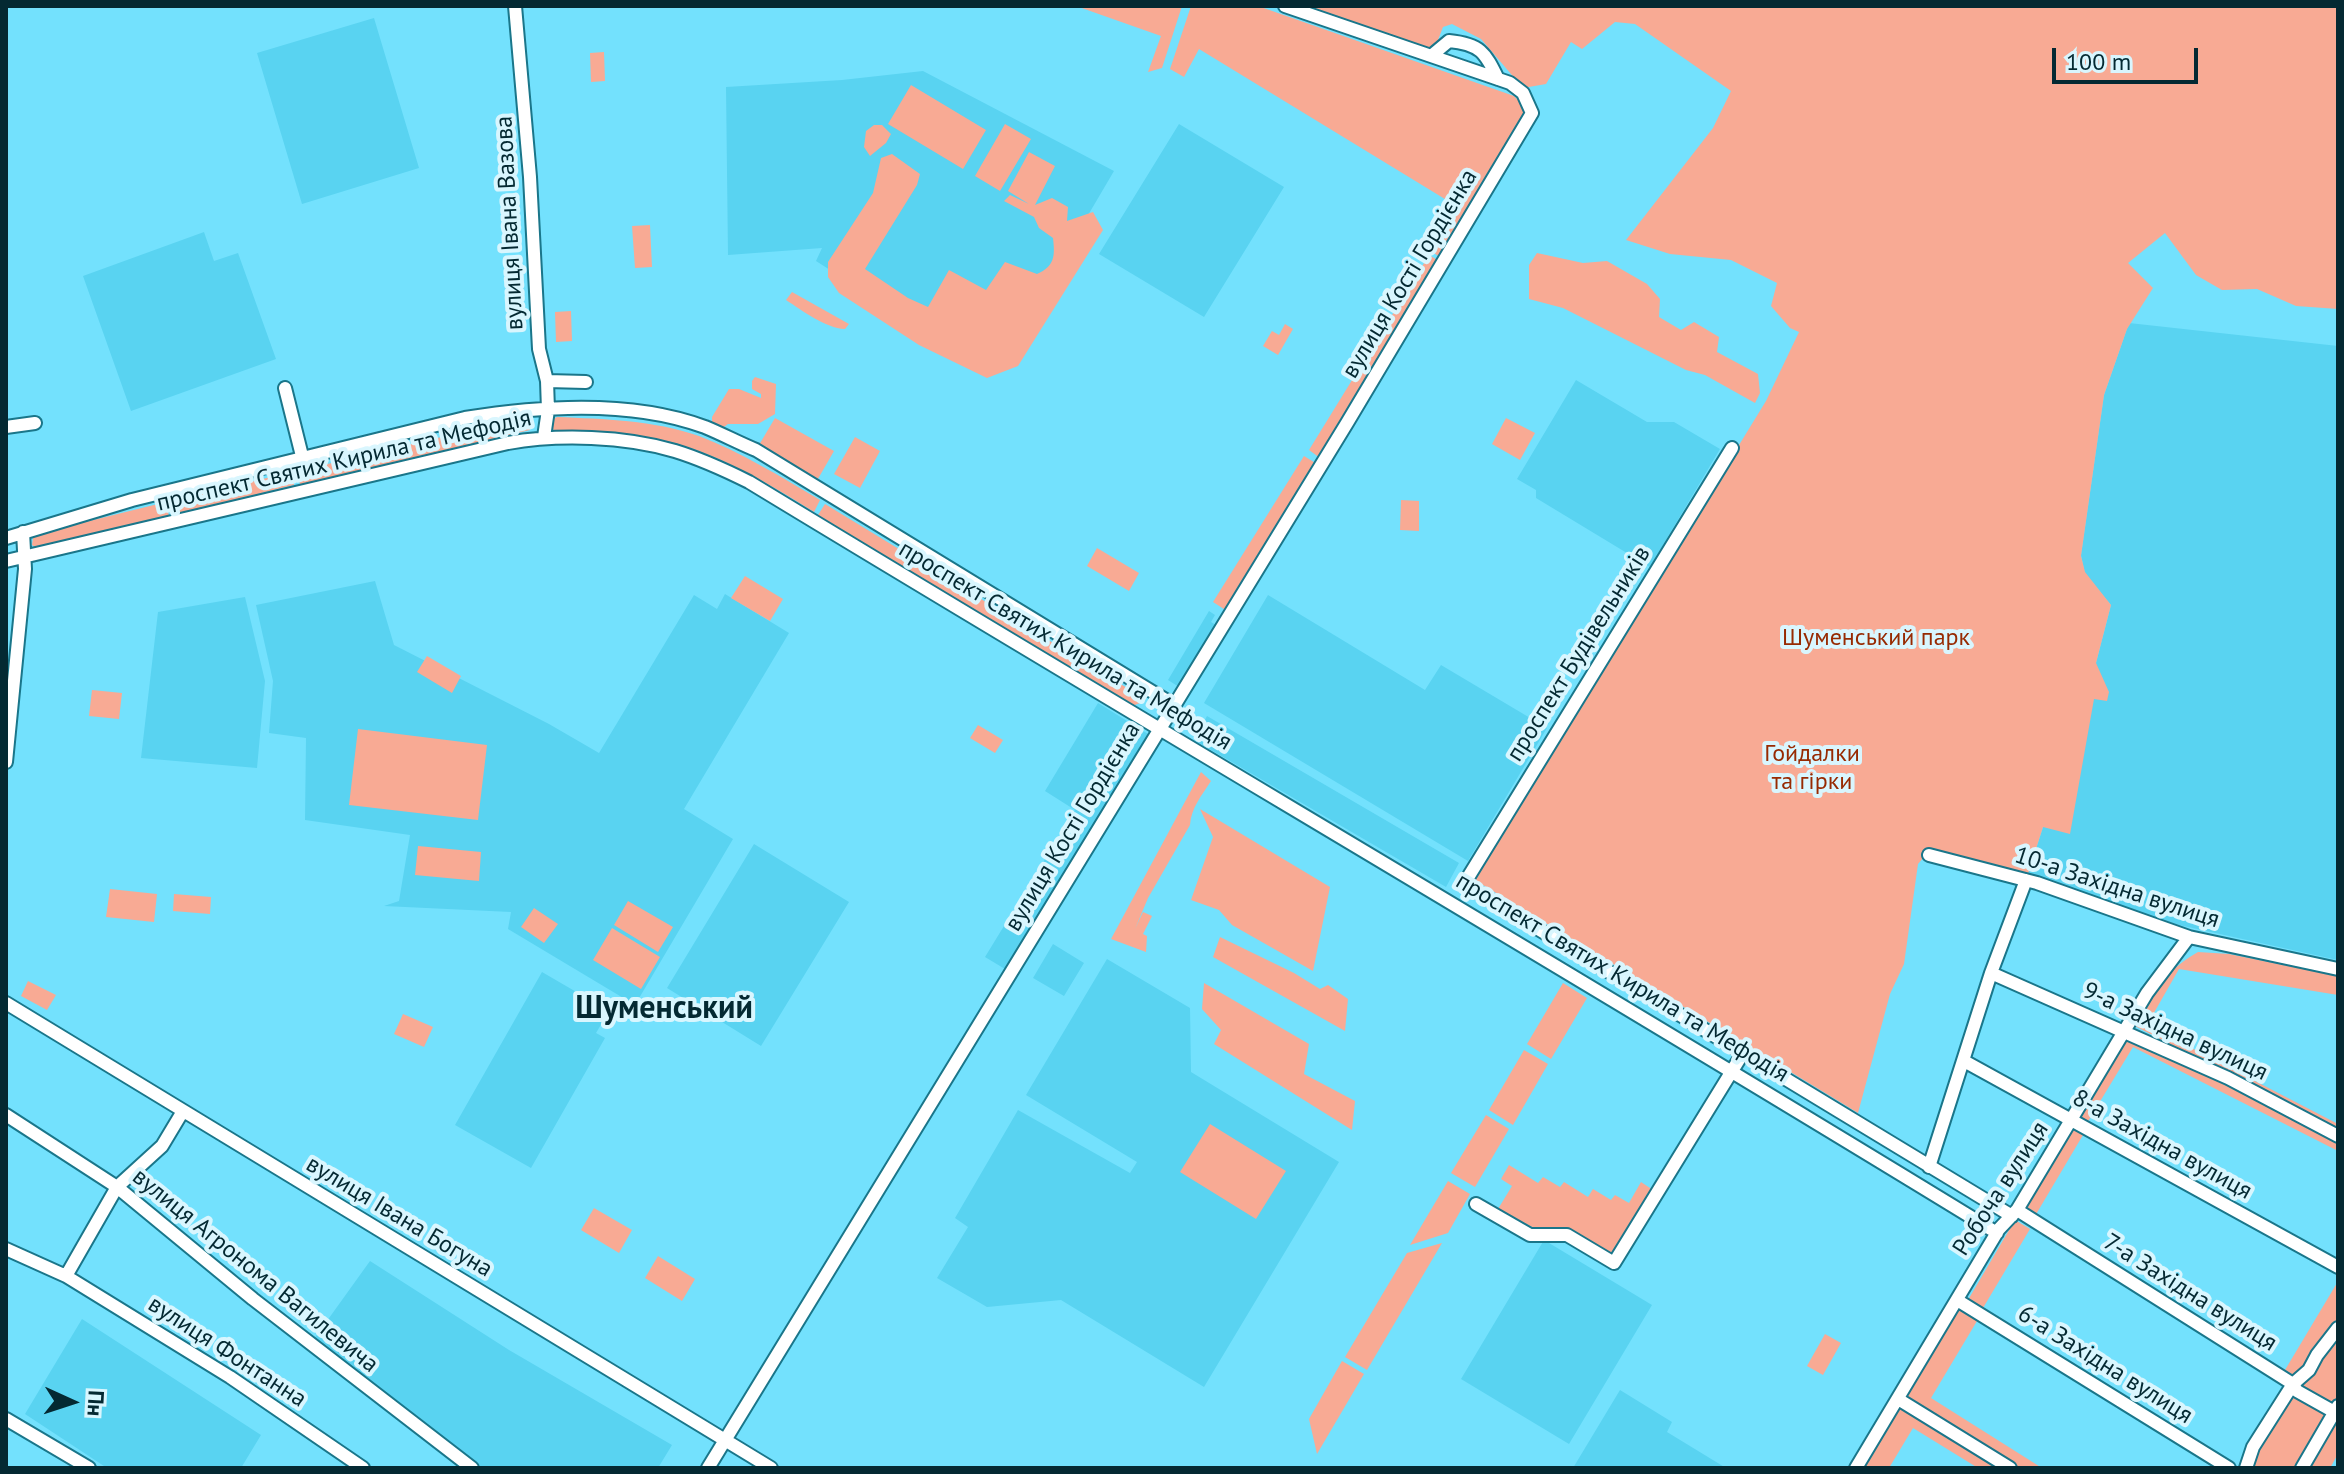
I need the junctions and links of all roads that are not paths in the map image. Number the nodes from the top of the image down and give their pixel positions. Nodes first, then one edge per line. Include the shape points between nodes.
1 (515, 6) edge
2 (1285, 6) edge
3 (1431, 56) junction
4 (1498, 79) junction
5 (547, 381) junction
6 (586, 382) dead end
7 (285, 388) dead end
8 (548, 410) junction
9 (35, 423) dead end
10 (6, 427) edge
11 (544, 437) junction
12 (1732, 448) dead end
13 (302, 456) junction
14 (23, 532) junction
15 (6, 538) edge
16 (25, 557) junction
17 (6, 561) edge
18 (1174, 705) junction
19 (1159, 729) junction
20 (6, 762) edge
21 (1929, 855) dead end
22 (2026, 880) junction
23 (1464, 884) joint
24 (2189, 937) junction
25 (2338, 969) edge
26 (1991, 973) junction
27 (6, 1003) edge
28 (2125, 1033) junction
29 (1743, 1053) junction
30 (1964, 1061) junction
31 (1732, 1070) junction
32 (183, 1111) junction
33 (6, 1115) edge
34 (2071, 1122) junction
35 (2338, 1136) edge
36 (1929, 1167) junction
37 (117, 1187) junction
38 (1476, 1204) dead end
39 (2014, 1213) junction
40 (1997, 1233) junction
41 (6, 1249) edge
42 (2338, 1267) edge
43 (66, 1276) junction
44 (1957, 1300) junction
45 (2338, 1328) edge
46 (2293, 1384) junction
47 (1898, 1399) junction
48 (2337, 1410) edge
49 (6, 1419) edge
50 (724, 1440) junction
51 (89, 1468) edge
52 (363, 1468) edge
53 (472, 1468) edge
54 (708, 1468) edge
55 (771, 1468) edge
56 (1856, 1468) edge
57 (2010, 1468) edge
58 (2229, 1468) edge
59 (2246, 1468) edge
60 (2302, 1468) edge

1 - 5 street, вулиця Івана Вазова via 539,349
2 - 3 street
3 - 4 street
3 - 4 street via 1449,41 1469,43 1487,55
4 - 18 street, вулиця Кості Гордієнка via 1523,93 1532,113
5 - 6 street
5 - 8 street, вулиця Івана Вазова
7 - 13 street
8 - 11 street, вулиця Івана Вазова
8 - 13 street, проспект Святих Кирила та Мефодія via 465,418
8 - 18 street, проспект Святих Кирила та Мефодія via 623,409 703,426 756,450
9 - 10 street
11 - 16 street, проспект Святих Кирила та Мефодія
11 - 19 street, проспект Святих Кирила та Мефодія via 672,450 722,468
12 - 23 street, проспект Будівельників
13 - 14 street, проспект Святих Кирила та Мефодія
14 - 15 street, проспект Святих Кирила та Мефодія
14 - 16 street
16 - 17 street, проспект Святих Кирила та Мефодія
16 - 20 street
18 - 19 street, вулиця Кості Гордієнка
19 - 31 street, проспект Святих Кирила та Мефодія
19 - 50 street, вулиця Кості Гордієнка
21 - 22 street, 10-а Західна вулиця
22 - 24 street, 10-а Західна вулиця
22 - 26 street
23 - 29 street, 7-а Західна вулиця
24 - 25 street, 10-а Західна вулиця
24 - 28 street, Робоча вулиця
26 - 28 street, 9-а Західна вулиця
26 - 30 street
27 - 32 street, вулиця Івана Богуна
28 - 34 street, Робоча вулиця
28 - 35 street, 9-а Західна вулиця via 2228,1078
29 - 31 street
29 - 36 street, 7-а Західна вулиця
30 - 34 street, 8-а Західна вулиця
30 - 36 street
31 - 38 street via 1614,1263 1567,1235 1530,1235
31 - 40 street, проспект Святих Кирила та Мефодія
32 - 37 street via 162,1146
32 - 50 street, вулиця Івана Богуна
33 - 37 street, вулиця Агронома Вагилевича
34 - 39 street, Робоча вулиця
34 - 42 street, 8-а Західна вулиця
36 - 39 street, 7-а Західна вулиця
37 - 43 street
37 - 53 street, вулиця Агронома Вагилевича
39 - 40 street, Робоча вулиця
39 - 46 street, 7-а Західна вулиця
40 - 44 street, Робоча вулиця
41 - 43 street, вулиця Фонтанна
43 - 52 street, вулиця Фонтанна via 230,1377
44 - 47 street, Робоча вулиця
44 - 58 street, 6-а Західна вулиця
45 - 46 street
46 - 48 street, 7-а Західна вулиця
46 - 59 street via 2253,1447
47 - 56 street, Робоча вулиця
47 - 57 street
48 - 60 street
49 - 51 street
50 - 54 street, вулиця Кості Гордієнка
50 - 55 street, вулиця Івана Богуна

